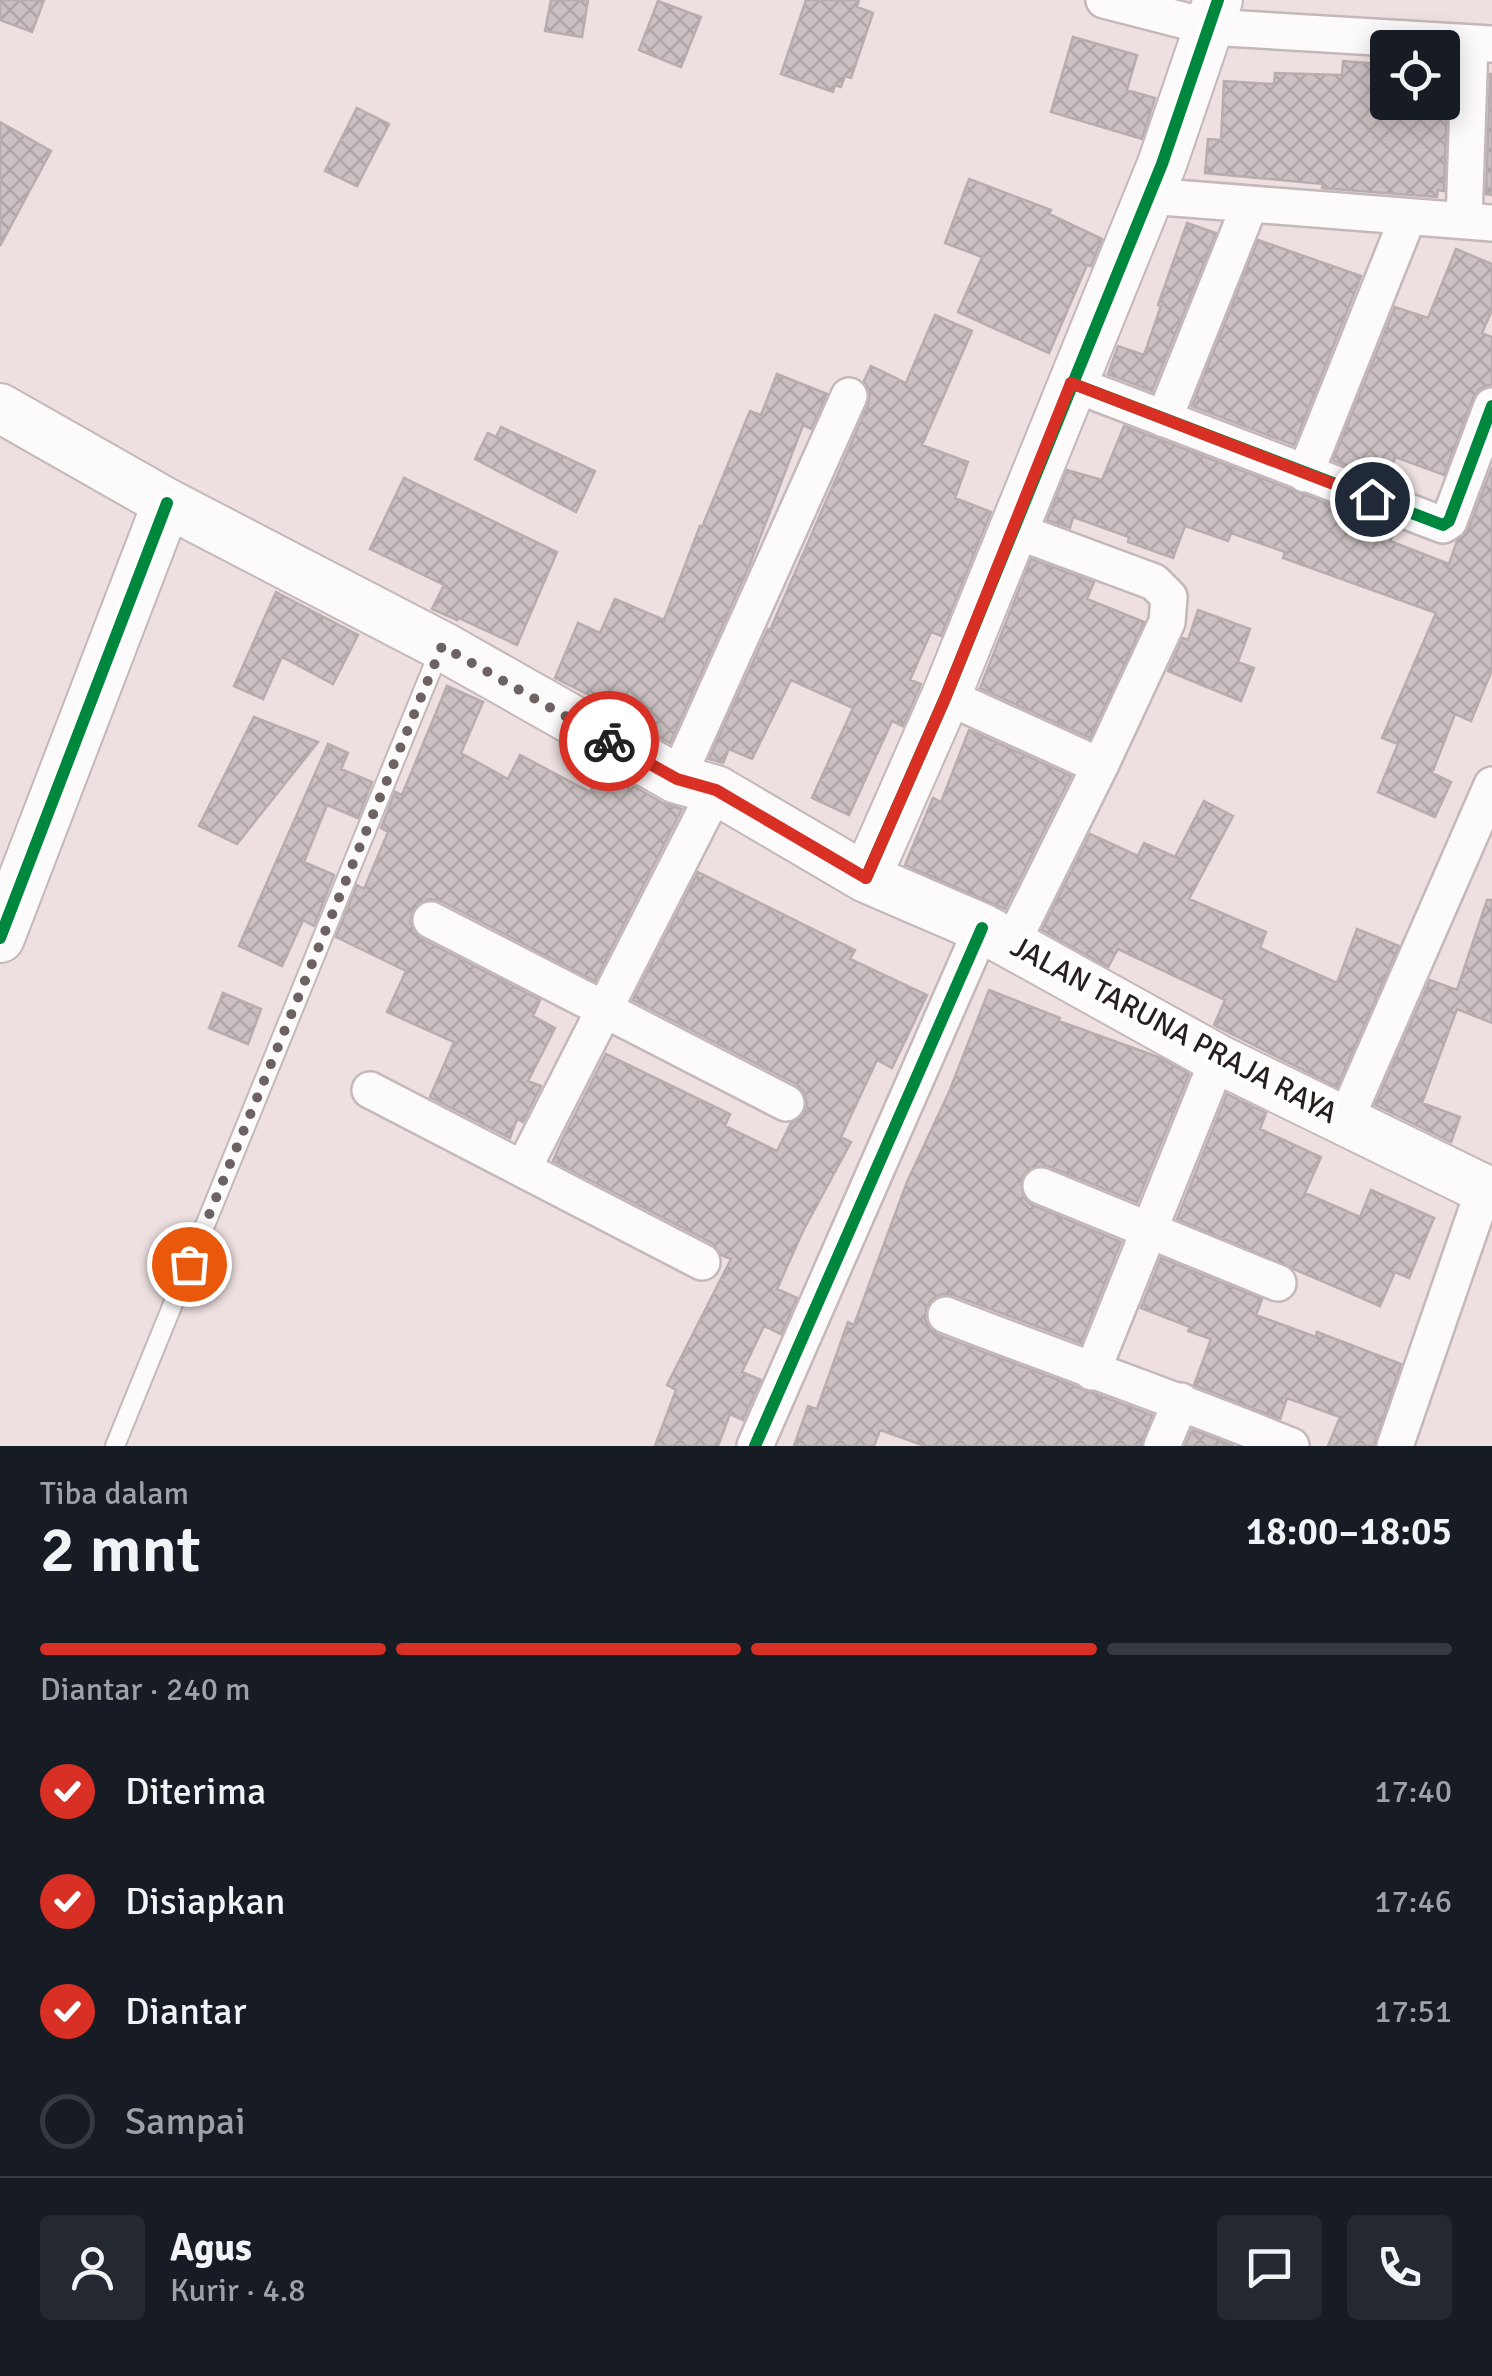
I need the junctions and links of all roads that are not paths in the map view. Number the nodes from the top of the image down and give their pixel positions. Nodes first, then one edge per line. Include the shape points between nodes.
1 (1104, 0) edge
2 (1213, 14) edge
3 (1481, 44) edge
4 (1149, 196) junction
5 (1250, 204) junction
6 (1408, 216) junction
7 (1478, 222) edge
8 (1071, 383) junction
9 (849, 396) dead end
10 (1492, 406) edge
11 (0, 408) edge
12 (1164, 419) junction
13 (1306, 474) junction
14 (167, 502) junction
15 (1011, 529) junction
16 (442, 646) junction
17 (946, 696) junction
18 (1100, 766) junction
19 (696, 784) junction
20 (1492, 785) edge
21 (866, 878) junction
22 (431, 920) dead end
23 (997, 935) junction
24 (0, 938) edge
25 (604, 1009) junction
26 (1218, 1059) junction
27 (370, 1090) dead end
28 (786, 1103) dead end
29 (1345, 1122) junction
30 (522, 1168) junction
31 (1041, 1186) dead end
32 (1488, 1191) edge
33 (1149, 1230) junction
34 (702, 1262) dead end
35 (1278, 1283) dead end
36 (946, 1315) dead end
37 (1092, 1372) junction
38 (1180, 1400) junction
39 (115, 1446) edge
40 (755, 1446) edge
41 (1162, 1446) edge
42 (1292, 1446) edge
43 (1395, 1446) edge

1 - 2 street
2 - 3 street
2 - 4 main road
3 - 7 street
4 - 5 street
4 - 8 main road
5 - 6 street
5 - 12 street
6 - 7 street
6 - 13 street
8 - 12 street
8 - 15 main road
9 - 19 street
10 - 13 street via 1449,521 1438,524
11 - 14 main road, JALAN TARUNA PRAJA RAYA
12 - 13 street
14 - 16 main road, JALAN TARUNA PRAJA RAYA
14 - 24 main road
15 - 17 main road
15 - 18 street via 1154,582 1169,597 1168,622
16 - 19 main road, JALAN TARUNA PRAJA RAYA
16 - 39 lane
17 - 18 street
17 - 21 main road
18 - 23 street
19 - 21 main road, JALAN TARUNA PRAJA RAYA
19 - 25 street
20 - 29 street
21 - 23 main road, JALAN TARUNA PRAJA RAYA
22 - 25 street
23 - 26 main road, JALAN TARUNA PRAJA RAYA
23 - 40 street
25 - 28 street
25 - 30 street
26 - 29 main road, JALAN TARUNA PRAJA RAYA
26 - 33 street
27 - 30 street
29 - 32 main road, JALAN TARUNA PRAJA RAYA
30 - 34 street
31 - 33 street
32 - 43 street
33 - 35 street
33 - 37 street
36 - 37 street
37 - 38 street
38 - 41 street
38 - 42 street

